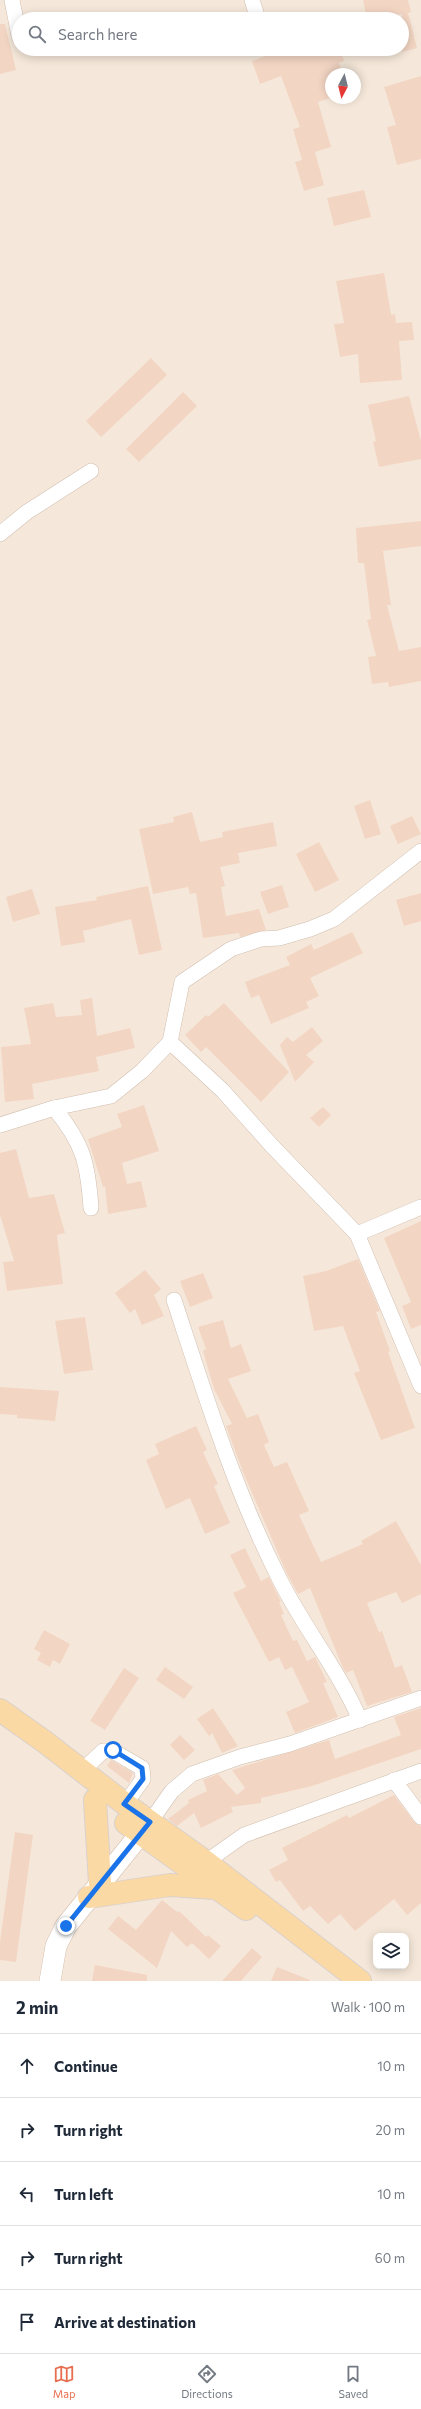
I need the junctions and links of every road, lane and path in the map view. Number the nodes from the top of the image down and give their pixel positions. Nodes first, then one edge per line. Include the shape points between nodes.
1 (12, 0) edge
2 (252, 0) edge
3 (14, 12) edge
4 (256, 12) edge
5 (90, 472) dead end
6 (0, 534) edge
7 (421, 851) edge
8 (170, 1042) junction
9 (54, 1108) junction
10 (0, 1125) edge
11 (421, 1207) edge
12 (91, 1208) dead end
13 (357, 1234) junction
14 (174, 1300) dead end
15 (421, 1386) edge
16 (421, 1698) edge
17 (0, 1710) edge
18 (360, 1720) junction
19 (0, 1721) edge
20 (82, 1771) junction
21 (421, 1771) edge
22 (394, 1780) junction
23 (95, 1800) junction
24 (124, 1804) junction
25 (421, 1817) edge
26 (144, 1828) junction
27 (206, 1862) junction
28 (214, 1888) junction
29 (94, 1890) junction
30 (326, 1956) junction
31 (50, 1981) edge
32 (360, 1981) edge

1 - 3 street
2 - 4 street
5 - 6 street via 27,512
7 - 8 street via 334,919 310,929 278,938 262,939 231,949 182,982
8 - 9 street via 142,1071 111,1096
8 - 13 street via 222,1090
9 - 10 street
9 - 12 street via 69,1126 82,1149 88,1175
11 - 13 street
13 - 15 street
14 - 18 street via 231,1469 279,1579 348,1692
16 - 18 street
17 - 20 main road
18 - 26 street via 290,1744 240,1756 192,1774 172,1791
19 - 23 main road
20 - 24 main road
20 - 24 street via 103,1751 113,1750 142,1768 143,1779
21 - 22 street
22 - 25 street
22 - 27 street via 244,1835
23 - 26 main road
23 - 29 main road
24 - 26 main road
26 - 27 main road
26 - 28 main road
26 - 29 main road
27 - 30 main road
28 - 29 main road via 170,1885
28 - 30 main road via 302,1947
29 - 31 main road via 66,1926 56,1946
30 - 32 main road

